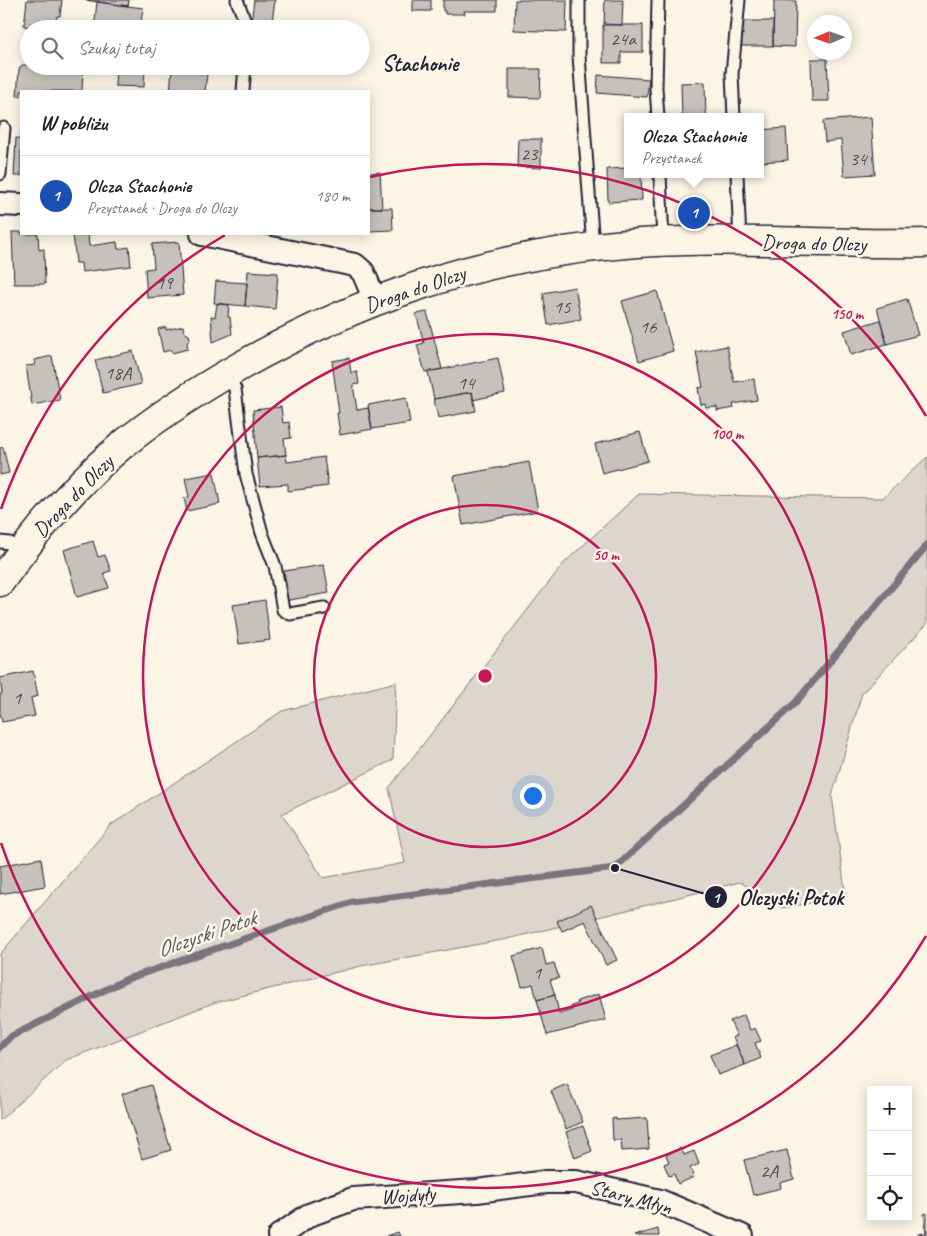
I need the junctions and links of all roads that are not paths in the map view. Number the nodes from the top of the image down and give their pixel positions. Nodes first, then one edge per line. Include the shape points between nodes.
1 (237, 0) edge
2 (579, 0) edge
3 (658, 0) edge
4 (739, 0) edge
5 (245, 20) edge
6 (244, 75) edge
7 (243, 90) edge
8 (658, 113) edge
9 (734, 113) edge
10 (4, 128) dead end
11 (0, 174) edge
12 (660, 178) edge
13 (737, 178) edge
14 (0, 204) edge
15 (20, 204) edge
16 (211, 235) edge
17 (228, 237) edge
18 (662, 241) junction
19 (740, 241) junction
20 (927, 243) edge
21 (593, 247) junction
22 (375, 300) junction
23 (228, 373) junction
24 (11, 546) edge
25 (0, 582) edge
26 (324, 608) dead end
27 (546, 1182) joint
28 (279, 1236) edge
29 (742, 1236) edge

1 - 5 lane
2 - 21 lane via 579,56
3 - 8 lane
4 - 9 lane via 732,74
6 - 7 lane
10 - 11 lane
12 - 18 lane
13 - 19 lane
14 - 15 street
16 - 17 street
17 - 22 street via 355,265 362,272
18 - 19 street, Droga do Olczy
18 - 21 street, Droga do Olczy
19 - 20 street, Droga do Olczy
21 - 22 street, Droga do Olczy via 488,265
22 - 23 street, Droga do Olczy via 305,331
23 - 24 street, Droga do Olczy via 122,446 73,491 37,532
23 - 26 lane via 235,389 246,474 262,533 276,566 283,610 290,614
24 - 25 street, Droga do Olczy
27 - 28 street, Wojdyły via 478,1191 353,1199 309,1215
27 - 29 street, Stary Młyn via 576,1182 660,1201

